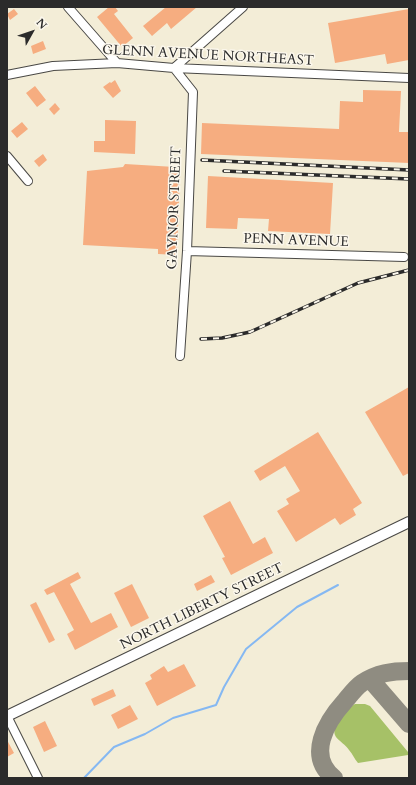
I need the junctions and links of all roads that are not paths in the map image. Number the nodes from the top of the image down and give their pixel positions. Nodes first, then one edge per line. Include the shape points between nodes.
1 (68, 7) edge
2 (243, 7) edge
3 (117, 63) junction
4 (174, 68) junction
5 (7, 75) edge
6 (409, 78) edge
7 (7, 156) edge
8 (28, 181) dead end
9 (187, 251) junction
10 (404, 258) dead end
11 (180, 356) dead end
12 (409, 522) edge
13 (7, 716) edge
14 (38, 778) edge

1 - 3 street
2 - 4 street
3 - 4 street, GLENN AVENUE NORTHEAST
3 - 5 street, GLENN AVENUE NORTHEAST via 53,66
4 - 6 street, GLENN AVENUE NORTHEAST
4 - 9 street, GAYNOR STREET via 193,92
7 - 8 street
9 - 10 street, PENN AVENUE
9 - 11 street, GAYNOR STREET
12 - 13 main road, NORTH LIBERTY STREET
13 - 14 street

